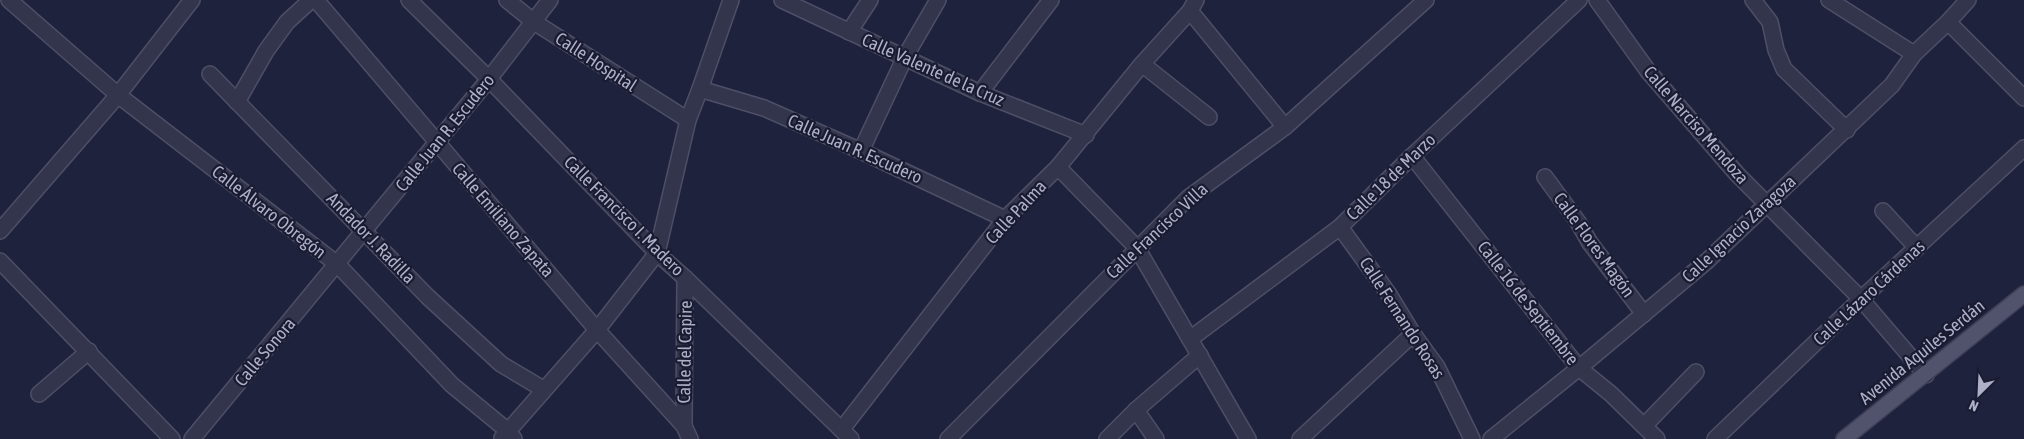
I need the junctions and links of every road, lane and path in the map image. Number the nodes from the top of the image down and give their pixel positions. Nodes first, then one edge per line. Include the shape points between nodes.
1 (9, 0) edge
2 (192, 0) edge
3 (311, 0) edge
4 (316, 0) edge
5 (409, 0) edge
6 (506, 0) edge
7 (550, 0) edge
8 (731, 0) edge
9 (782, 0) edge
10 (870, 0) edge
11 (938, 0) edge
12 (1051, 0) edge
13 (1426, 0) edge
14 (1579, 0) edge
15 (1597, 0) edge
16 (1754, 0) edge
17 (1829, 0) edge
18 (1968, 0) edge
19 (1193, 6) edge
20 (534, 22) junction
21 (1948, 22) junction
22 (849, 32) junction
23 (1914, 54) junction
24 (906, 57) junction
25 (1142, 64) junction
26 (210, 74) dead end
27 (489, 79) junction
28 (700, 90) junction
29 (980, 93) junction
30 (118, 95) junction
31 (2024, 98) edge
32 (237, 102) junction
33 (1209, 117) dead end
34 (688, 120) junction
35 (1285, 127) junction
36 (1846, 130) junction
37 (1086, 135) junction
38 (436, 142) junction
39 (2024, 148) edge
40 (861, 151) junction
41 (1412, 156) junction
42 (1058, 167) junction
43 (1544, 177) dead end
44 (1766, 204) junction
45 (1883, 212) dead end
46 (1005, 219) junction
47 (1340, 227) junction
48 (0, 231) edge
49 (365, 231) junction
50 (1137, 248) junction
51 (1917, 248) junction
52 (657, 253) junction
53 (0, 261) edge
54 (337, 264) junction
55 (685, 278) junction
56 (2024, 294) edge
57 (1861, 298) junction
58 (1644, 314) junction
59 (597, 330) junction
60 (1413, 334) junction
61 (1190, 339) junction
62 (88, 351) junction
63 (1200, 355) junction
64 (1579, 368) junction
65 (1696, 372) dead end
66 (1926, 375) junction
67 (543, 390) junction
68 (39, 394) dead end
69 (1136, 410) junction
70 (1644, 426) junction
71 (687, 433) edge
72 (846, 434) edge
73 (508, 436) edge
74 (172, 439) edge
75 (192, 439) edge
76 (948, 439) edge
77 (1107, 439) edge
78 (1156, 439) edge
79 (1248, 439) edge
80 (1300, 439) edge
81 (1472, 439) edge
82 (1491, 439) edge
83 (1657, 439) edge
84 (1715, 439) edge
85 (1844, 439) edge

1 - 30 street, Calle Álvaro Obregón
2 - 30 street
3 - 32 street via 286,22
4 - 38 street, Calle Emiliano Zapata
5 - 27 street, Calle Francisco I. Madero
6 - 20 street, Calle Hospital
7 - 20 street, Calle Juan R. Escudero
8 - 28 street
9 - 22 street, Calle Valente de la Cruz
10 - 22 street
11 - 24 street
12 - 29 street
13 - 35 street, Calle Francisco Villa
14 - 41 street, Calle 18 de Marzo
15 - 44 street, Calle Narciso Mendoza via 1648,71
16 - 36 street via 1770,22 1784,69
17 - 23 street
18 - 21 street, Calle Ignacio Zaragoza
19 - 25 street, Calle Palma
19 - 35 street
20 - 27 street, Calle Juan R. Escudero
20 - 34 street, Calle Hospital
21 - 23 street, Calle Ignacio Zaragoza
21 - 31 street
22 - 24 street, Calle Valente de la Cruz
23 - 36 street, Calle Ignacio Zaragoza via 1892,85
24 - 29 street, Calle Valente de la Cruz
24 - 40 street
25 - 33 street
25 - 37 street, Calle Palma
26 - 32 street, Andador J. Radilla
27 - 38 street, Calle Juan R. Escudero
27 - 52 street, Calle Francisco I. Madero
28 - 34 street
28 - 40 street, Calle Juan R. Escudero via 764,108
29 - 37 street, Calle Valente de la Cruz
30 - 48 street
30 - 54 street, Calle Álvaro Obregón
32 - 49 street, Andador J. Radilla
34 - 52 street
35 - 50 street, Calle Francisco Villa via 1188,198
36 - 44 street, Calle Ignacio Zaragoza
37 - 42 street, Calle Palma
38 - 49 street, Calle Juan R. Escudero
38 - 59 street, Calle Emiliano Zapata
39 - 51 street, Calle Lázaro Cárdenas
40 - 46 street, Calle Juan R. Escudero
41 - 47 street, Calle 18 de Marzo
41 - 64 street, Calle 16 de Septiembre
42 - 46 street, Calle Palma
42 - 50 street
43 - 58 street, Calle Flores Magón
44 - 57 street, Calle Narciso Mendoza
44 - 58 street, Calle Ignacio Zaragoza via 1707,262
45 - 51 street
46 - 72 street, Calle Palma
47 - 60 street, Calle Fernando Rosas via 1388,292
47 - 61 street, Calle 18 de Marzo
49 - 54 street, Calle Juan R. Escudero
49 - 67 street, Andador J. Radilla via 428,297 501,364
50 - 61 street
50 - 76 street, Calle Francisco Villa
51 - 57 street, Calle Lázaro Cárdenas
52 - 55 street, Calle Francisco I. Madero
52 - 59 street
53 - 62 street
54 - 73 street, Calle Álvaro Obregón via 452,385
54 - 75 street, Calle Sonora
55 - 71 street, Calle del Capire
55 - 72 street, Calle Francisco I. Madero
56 - 66 main road, Avenida Aquiles Serdán
57 - 66 street, Calle Narciso Mendoza
57 - 84 street, Calle Lázaro Cárdenas
58 - 64 street, Calle Ignacio Zaragoza
59 - 67 street
59 - 71 street, Calle Emiliano Zapata
60 - 80 street
60 - 81 street, Calle Fernando Rosas via 1437,367
61 - 63 street
62 - 68 street
62 - 74 street
63 - 69 street
63 - 79 street
64 - 70 street, Calle 16 de Septiembre
64 - 82 street, Calle Ignacio Zaragoza
65 - 70 street
66 - 85 main road, Avenida Aquiles Serdán
67 - 73 street
69 - 77 street
69 - 78 street
70 - 83 street, Calle 16 de Septiembre

